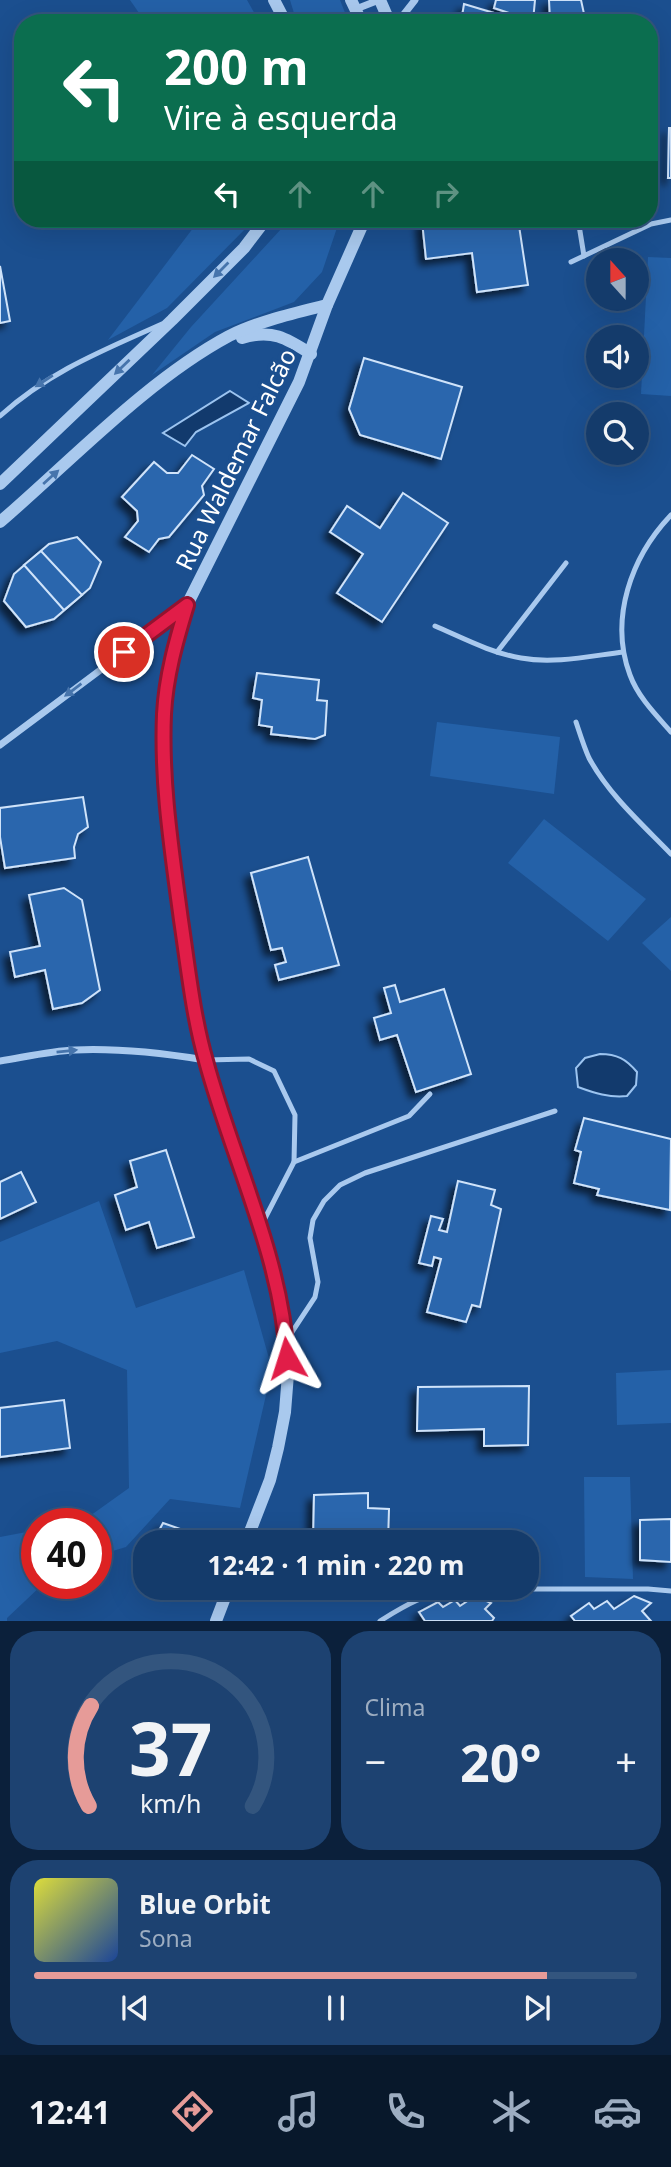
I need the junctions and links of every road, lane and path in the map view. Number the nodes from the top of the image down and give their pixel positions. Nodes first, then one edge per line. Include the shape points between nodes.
1 (379, 0) edge
2 (415, 0) edge
3 (354, 5) edge
4 (404, 14) edge
5 (259, 228) edge
6 (361, 228) edge
7 (579, 228) edge
8 (644, 228) edge
9 (584, 256) junction
10 (570, 262) dead end
11 (327, 305) junction
12 (172, 320) junction
13 (310, 354) junction
14 (200, 355) junction
15 (0, 416) edge
16 (0, 484) edge
17 (671, 515) edge
18 (0, 522) edge
19 (566, 564) dead end
20 (187, 605) junction
21 (435, 626) dead end
22 (496, 652) junction
23 (624, 652) junction
24 (576, 722) dead end
25 (671, 732) edge
26 (0, 744) edge
27 (671, 854) edge
28 (205, 1060) junction
29 (0, 1061) edge
30 (430, 1094) dead end
31 (555, 1111) dead end
32 (294, 1162) junction
33 (260, 1229) junction
34 (286, 1341) junction
35 (251, 1530) edge
36 (671, 1591) edge
37 (224, 1600) edge
38 (216, 1621) edge
39 (380, 1621) edge

1 - 3 street
2 - 4 street
5 -> 12 street
6 - 11 street, Rua Waldemar Falcão
7 - 9 lane
8 - 9 lane
9 - 10 lane
11 - 13 street, Rua Waldemar Falcão
11 - 14 street via 250,328
12 -> 15 lane via 60,371
12 -> 16 street
13 - 14 street via 275,334 254,335
13 - 20 street, Rua Waldemar Falcão
18 -> 14 street via 121,414
17 - 23 lane via 642,555 627,587 622,619
19 - 22 lane
20 -> 26 street
20 - 28 street, Rua Waldemar Falcão via 169,668 165,778 180,914
21 - 22 lane
22 - 23 lane via 545,660
23 - 25 lane via 646,703
24 - 27 lane via 603,780
29 -> 28 street via 73,1050 128,1050
28 - 32 lane via 249,1059 274,1071 295,1115
28 - 33 street, Rua Waldemar Falcão
30 - 32 lane via 409,1116
31 - 34 lane via 340,1185 313,1220 315,1297
32 - 33 lane
33 - 34 street, Rua Waldemar Falcão via 280,1298
34 - 35 street, Rua Waldemar Falcão via 288,1374 278,1448
36 - 39 lane via 456,1589 431,1593
37 - 38 street

